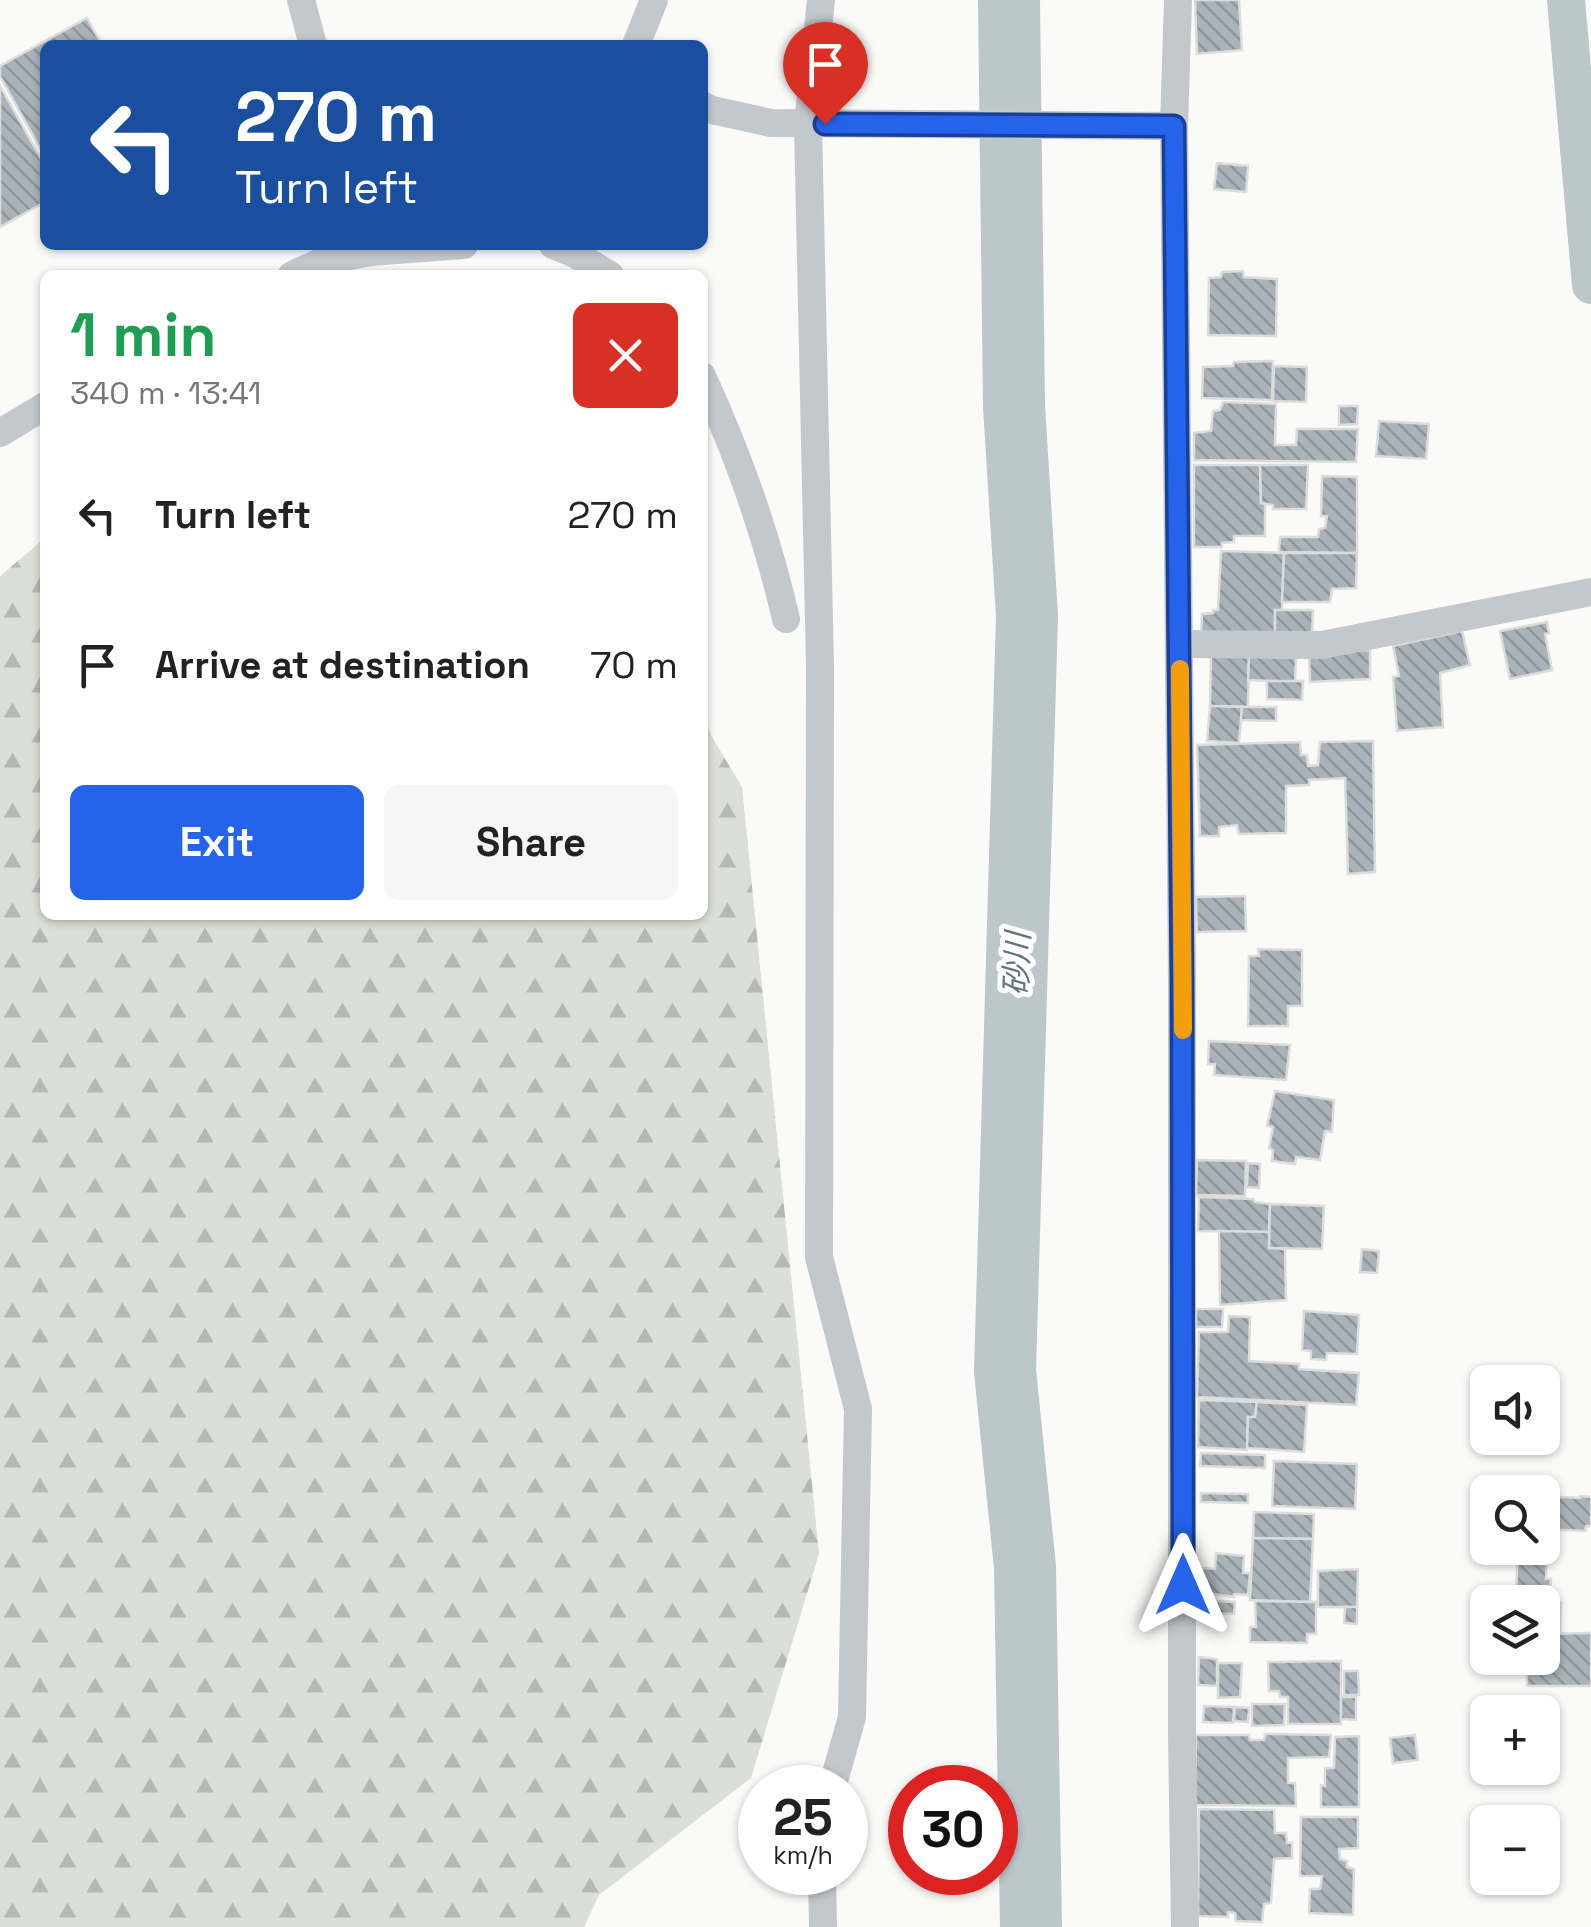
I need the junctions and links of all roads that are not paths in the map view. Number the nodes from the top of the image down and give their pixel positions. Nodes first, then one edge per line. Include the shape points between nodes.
1 (302, 0) edge
2 (654, 0) edge
3 (821, 0) edge
4 (1178, 0) edge
5 (311, 40) edge
6 (638, 40) edge
7 (708, 108) edge
8 (816, 124) junction
9 (1174, 126) junction
10 (355, 250) edge
11 (566, 250) edge
12 (302, 270) edge
13 (602, 270) edge
14 (708, 389) edge
15 (40, 409) edge
16 (0, 433) edge
17 (1584, 593) edge
18 (786, 619) dead end
19 (1180, 644) junction
20 (838, 1765) edge
21 (822, 1895) edge
22 (823, 1927) edge
23 (1186, 1927) edge

1 - 5 street
2 - 6 street
3 - 8 street
4 - 9 street
7 - 8 street via 771,123
8 - 9 street
8 - 20 street via 819,1257 858,1409 852,1716
9 - 19 street
10 - 12 street
11 - 13 street
14 - 18 street via 728,431
15 - 16 street
17 - 19 street via 1322,645
19 - 23 street
21 - 22 street

